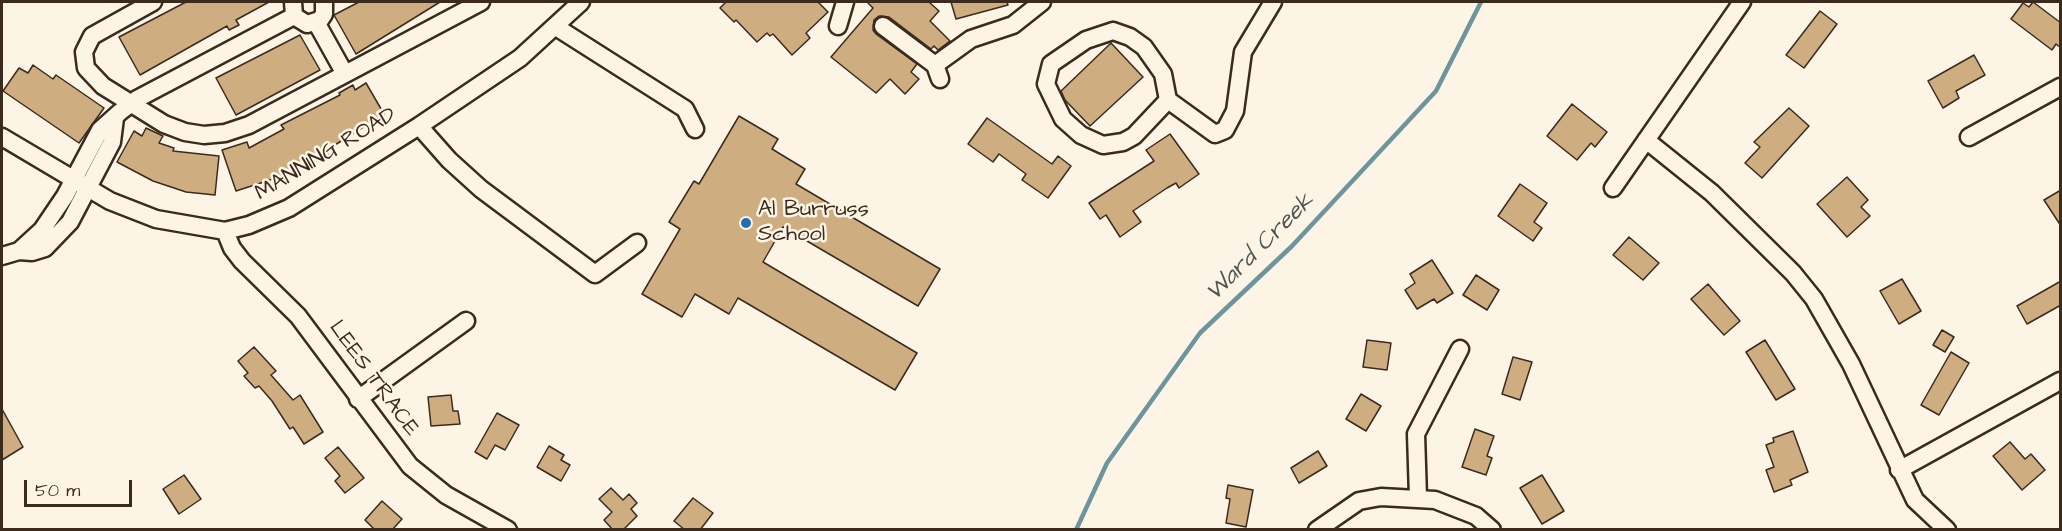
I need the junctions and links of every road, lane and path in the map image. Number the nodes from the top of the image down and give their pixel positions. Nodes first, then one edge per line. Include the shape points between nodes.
1 (153, 2) edge
2 (324, 2) edge
3 (481, 2) edge
4 (581, 2) edge
5 (845, 2) edge
6 (1042, 2) edge
7 (1274, 2) edge
8 (1742, 2) edge
9 (294, 9) edge
10 (316, 22) junction
11 (838, 26) dead end
12 (883, 26) dead end
13 (556, 27) junction
14 (345, 74) junction
15 (2061, 87) edge
16 (1168, 100) junction
17 (131, 103) junction
18 (420, 126) junction
19 (695, 129) dead end
20 (2, 137) edge
21 (1969, 137) dead end
22 (1646, 140) junction
23 (80, 185) junction
24 (1613, 188) dead end
25 (225, 231) junction
26 (637, 243) dead end
27 (2, 256) edge
28 (466, 321) dead end
29 (1460, 349) dead end
30 (2061, 381) edge
31 (358, 399) junction
32 (1899, 470) junction
33 (1418, 497) junction
34 (507, 530) edge
35 (1317, 530) edge
36 (1492, 530) edge
37 (1947, 530) edge

1 - 17 street via 98,32 88,41 84,52 90,74
2 - 10 street via 324,14
3 - 14 street
4 - 13 street, MANNING ROAD
5 - 11 street
6 - 12 street via 1013,25 971,39 938,72
7 - 16 street via 1243,52 1235,111 1225,130 1215,134
8 - 22 street
9 - 10 street via 308,24
9 - 17 street
10 - 14 street
13 - 18 street, MANNING ROAD via 520,58
13 - 19 street via 685,109
14 - 17 street via 249,125 218,134 178,130
15 - 21 street
16 - 16 street via 1163,74 1144,47 1113,31 1086,40 1051,64 1046,84 1063,118 1081,135 1103,145 1134,136
17 - 23 street via 95,137
18 - 25 street, MANNING ROAD via 289,208
18 - 26 street via 481,189 595,274
20 - 23 street, MANNING ROAD
22 - 24 street
22 - 32 street via 1712,193 1814,299 1851,364
23 - 25 street, MANNING ROAD via 156,219
23 - 27 street via 19,251
25 - 31 street, LEES TRACE via 232,248 298,316
28 - 31 street
29 - 33 street via 1416,434
30 - 32 street
31 - 34 street, LEES TRACE via 394,448 427,481
32 - 37 street via 1915,500
33 - 35 street via 1359,501
33 - 36 street via 1476,516

